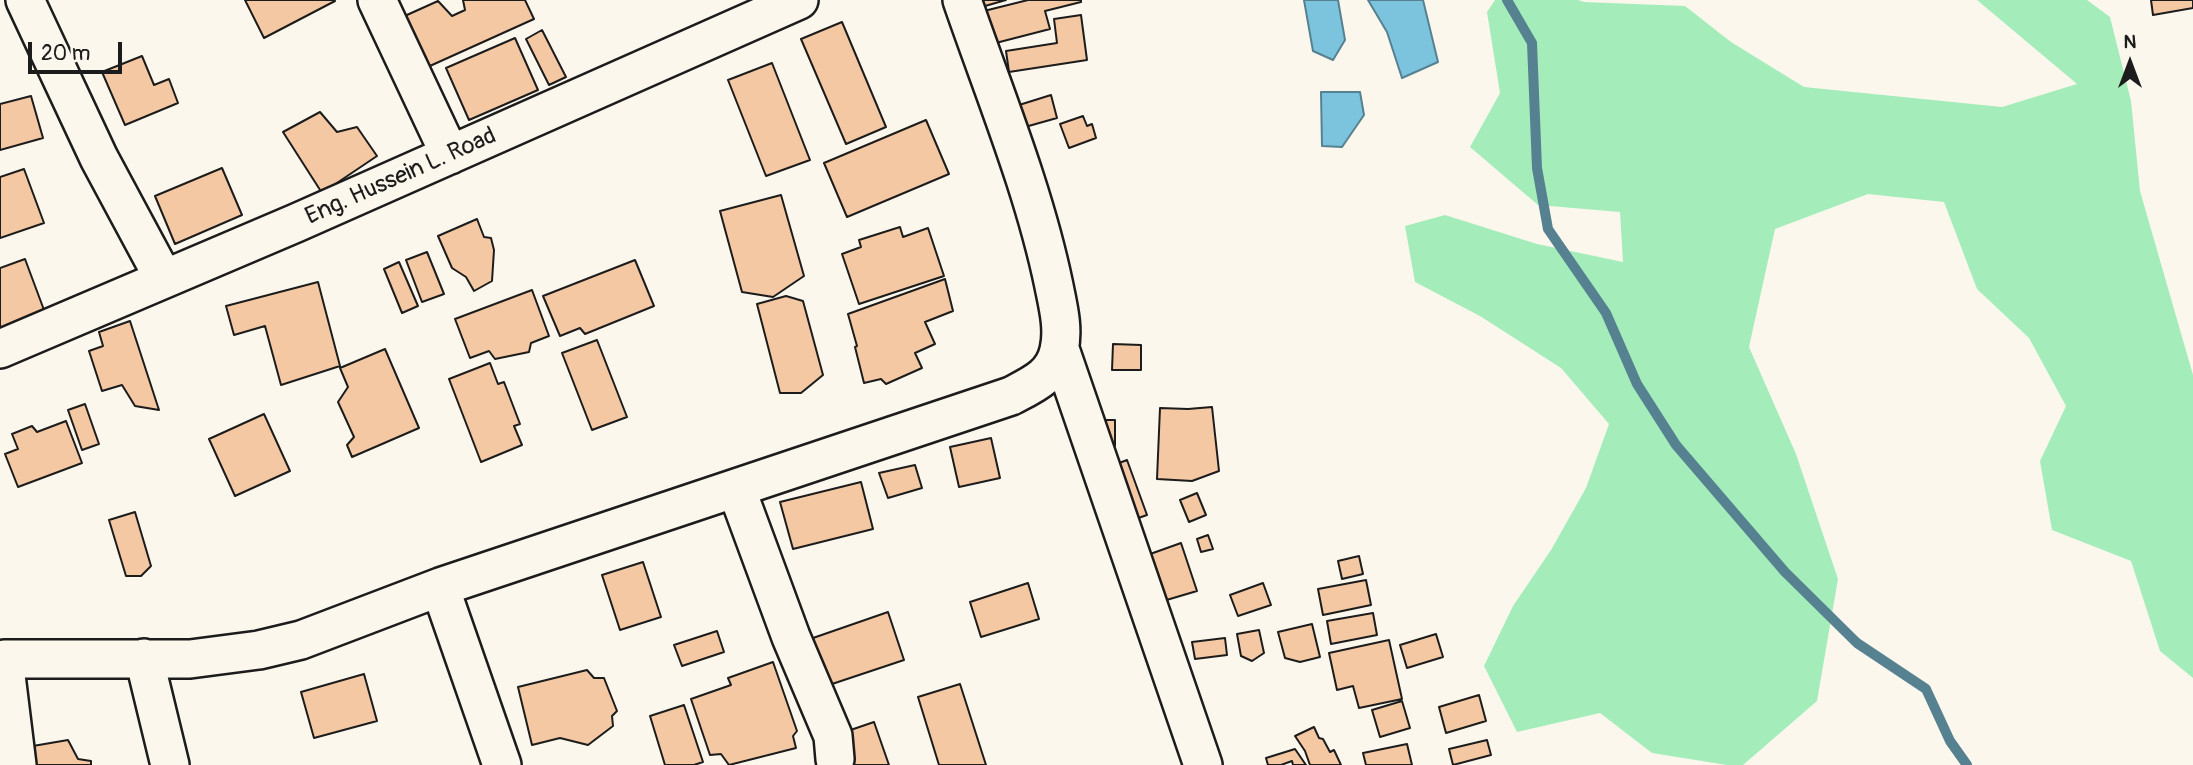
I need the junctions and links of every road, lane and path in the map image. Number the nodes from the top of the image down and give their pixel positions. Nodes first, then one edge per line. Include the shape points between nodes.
1 (25, 0) edge
2 (377, 0) edge
3 (799, 0) edge
4 (962, 0) edge
5 (730, 14) edge
6 (450, 155) junction
7 (164, 279) junction
8 (0, 349) edge
9 (1059, 349) junction
10 (736, 488) junction
11 (440, 587) junction
12 (144, 658) junction
13 (835, 759) dead end
14 (17, 765) edge
15 (170, 765) edge
16 (502, 765) edge
17 (1203, 765) edge

1 - 7 street via 99,158
2 - 6 street
3 - 5 street, Eng. Hussein L. Road
4 - 9 street via 1045,242 1060,318
5 - 6 street, Eng. Hussein L. Road
6 - 7 street, Eng. Hussein L. Road
7 - 8 street, Eng. Hussein L. Road
9 - 10 street via 1053,367 1040,381 1011,396
9 - 17 street
10 - 11 street
10 - 13 street via 833,736
11 - 12 street via 301,640 190,659
11 - 16 street
12 - 14 street via 4,659
12 - 15 street

